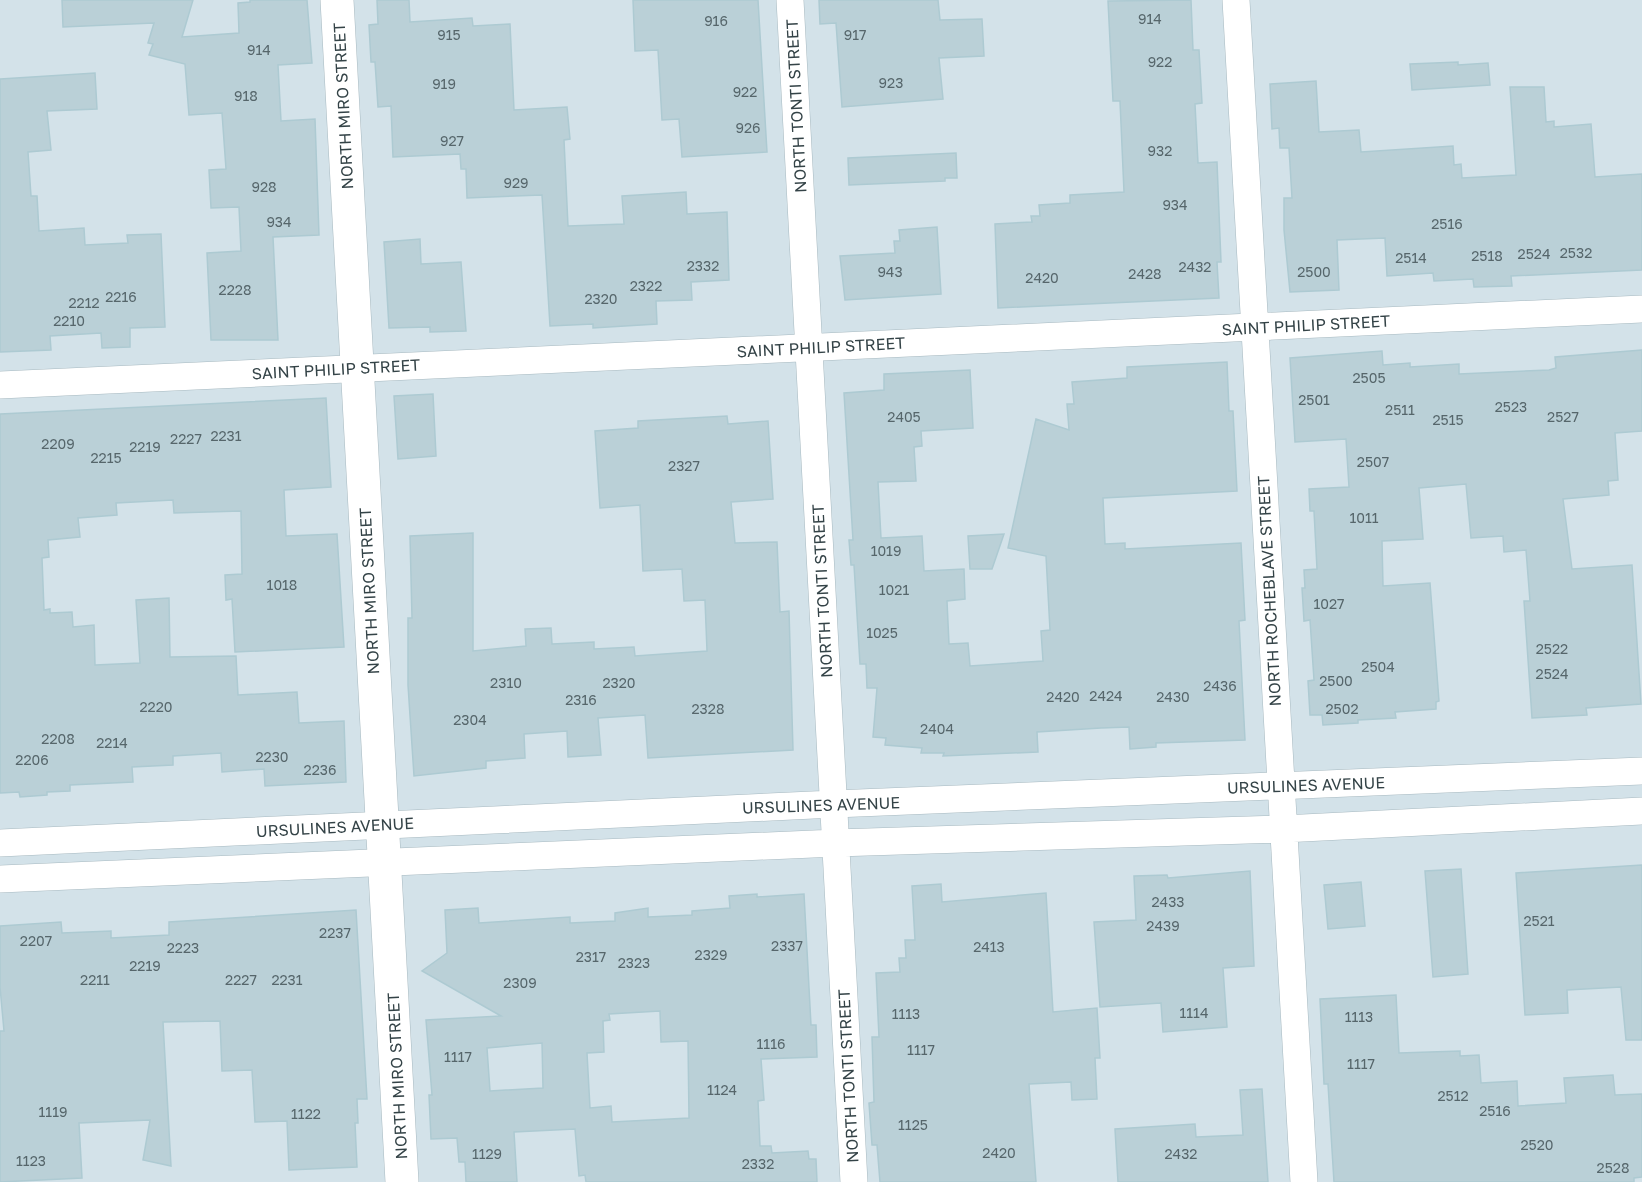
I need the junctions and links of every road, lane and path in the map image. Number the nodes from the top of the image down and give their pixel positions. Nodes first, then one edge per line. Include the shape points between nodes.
1 (337, 0) edge
2 (790, 0) edge
3 (1236, 0) edge
4 (1642, 309) edge
5 (1254, 327) junction
6 (809, 348) junction
7 (357, 368) junction
8 (0, 385) edge
9 (1642, 771) edge
10 (1280, 786) junction
11 (834, 804) junction
12 (1642, 810) edge
13 (382, 825) junction
14 (1283, 829) junction
15 (0, 843) edge
16 (836, 843) junction
17 (385, 862) junction
18 (0, 879) edge
19 (402, 1182) edge
20 (854, 1182) edge
21 (1304, 1182) edge

1 - 7 street, NORTH MIRO STREET
2 - 6 street, NORTH TONTI STREET
3 - 5 street, NORTH ROCHEBLAVE STREET
4 - 5 street, SAINT PHILIP STREET
5 - 6 street, SAINT PHILIP STREET
5 - 10 street, NORTH ROCHEBLAVE STREET
6 - 7 street, SAINT PHILIP STREET
6 - 11 street, NORTH TONTI STREET
7 - 8 street, SAINT PHILIP STREET
7 - 13 street, NORTH MIRO STREET
9 - 10 street, URSULINES AVENUE
10 - 11 street, URSULINES AVENUE
10 - 14 street, NORTH ROCHEBLAVE STREET
11 - 13 street, URSULINES AVENUE
11 - 16 street, NORTH TONTI STREET
12 - 14 street
13 - 15 street, URSULINES AVENUE
13 - 17 street, NORTH MIRO STREET
14 - 16 street
14 - 21 street, NORTH ROCHEBLAVE STREET
16 - 17 street
16 - 20 street, NORTH TONTI STREET
17 - 18 street
17 - 19 street, NORTH MIRO STREET

